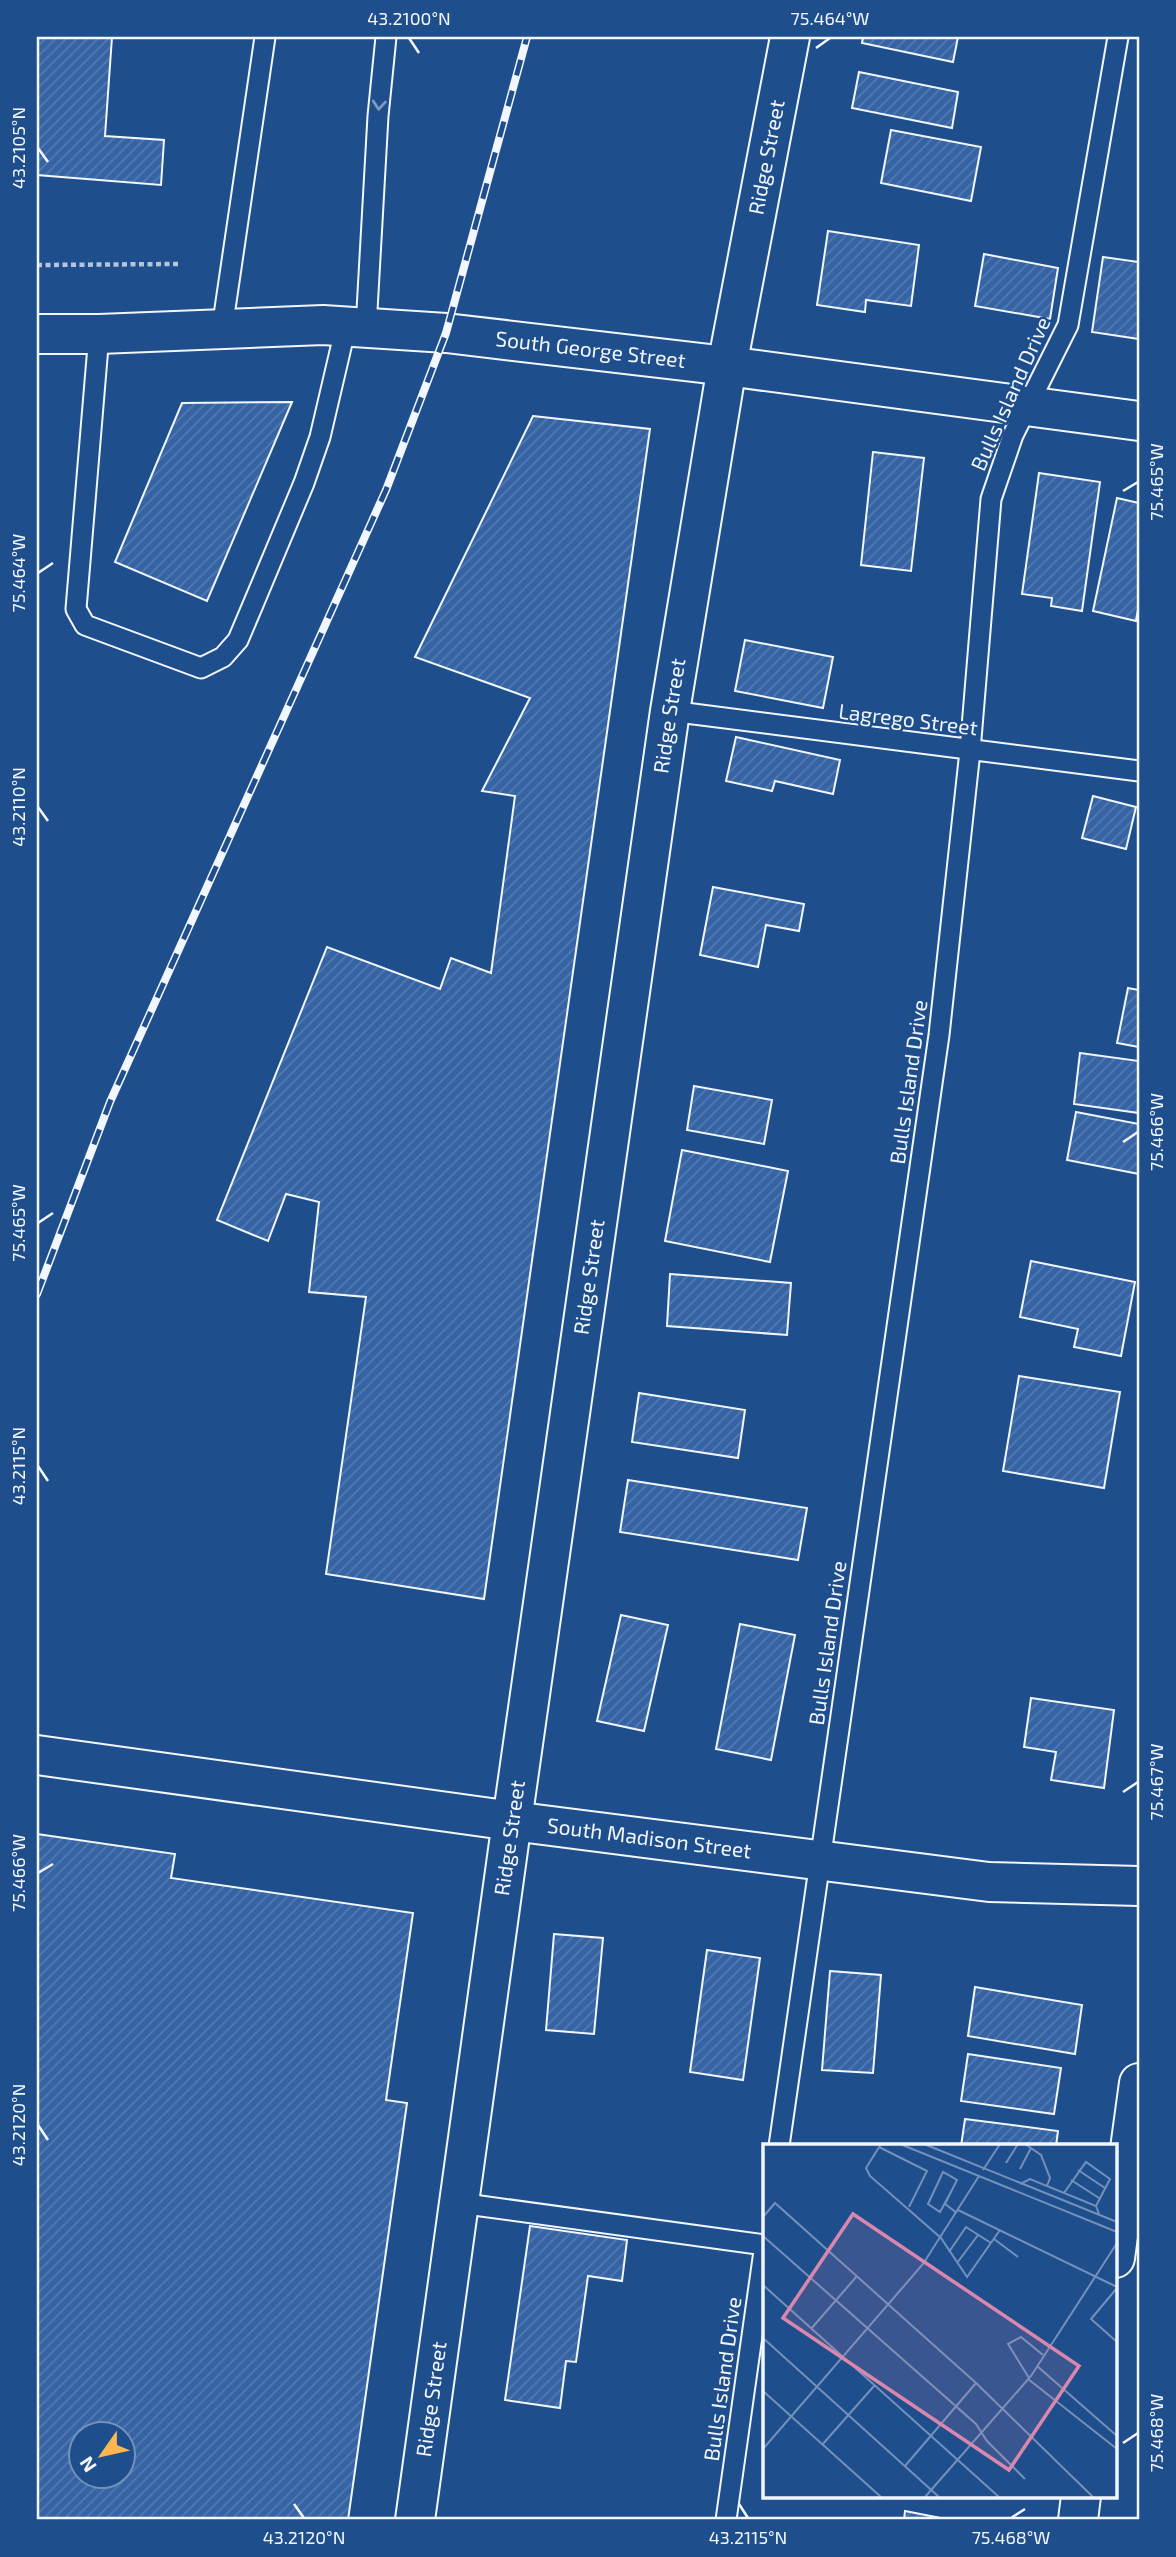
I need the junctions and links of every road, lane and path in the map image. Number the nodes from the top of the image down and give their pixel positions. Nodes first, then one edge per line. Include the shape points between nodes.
1 (265, 37) edge
2 (386, 37) edge
3 (790, 37) edge
4 (1118, 37) edge
5 (178, 264) dead end
6 (37, 265) edge
7 (356, 327) junction
8 (222, 329) junction
9 (37, 334) edge
10 (99, 334) junction
11 (727, 366) junction
12 (1030, 406) junction
13 (1139, 421) edge
14 (670, 711) junction
15 (970, 751) junction
16 (1139, 771) edge
17 (37, 1755) edge
18 (512, 1821) junction
19 (819, 1859) junction
20 (1139, 1886) edge
21 (1139, 2083) edge
22 (779, 2144) edge
23 (459, 2203) junction
24 (763, 2244) edge
25 (1116, 2251) edge
26 (763, 2258) edge
27 (1082, 2498) edge
28 (415, 2520) edge
29 (726, 2520) edge
30 (1078, 2520) edge

1 - 8 lane
2 -> 7 lane
3 - 11 street, Ridge Street
4 - 12 lane, Bulls Island Drive via 1068,325
5 - 6 path
7 - 8 street, South George Street
7 - 10 lane via 304,483 238,640 223,657 201,668 85,625 76,609
7 - 11 street, South George Street
8 - 10 street, South George Street
9 - 10 street, South George Street
11 - 12 street, South George Street
11 - 14 street, Ridge Street
12 - 13 street, South George Street
12 - 15 lane, Bulls Island Drive via 1013,435 991,499
14 - 15 lane, Lagrego Street
14 - 18 street, Ridge Street
15 - 16 lane, Lagrego Street
15 - 19 lane, Bulls Island Drive via 940,1035
17 - 18 street, South Madison Street
18 - 19 street, South Madison Street
18 - 23 street, Ridge Street
19 - 20 street, South Madison Street via 989,1882
19 - 22 lane, Bulls Island Drive
21 - 25 street
23 - 24 lane
23 - 28 street, Ridge Street
26 - 29 lane, Bulls Island Drive
27 - 30 street

